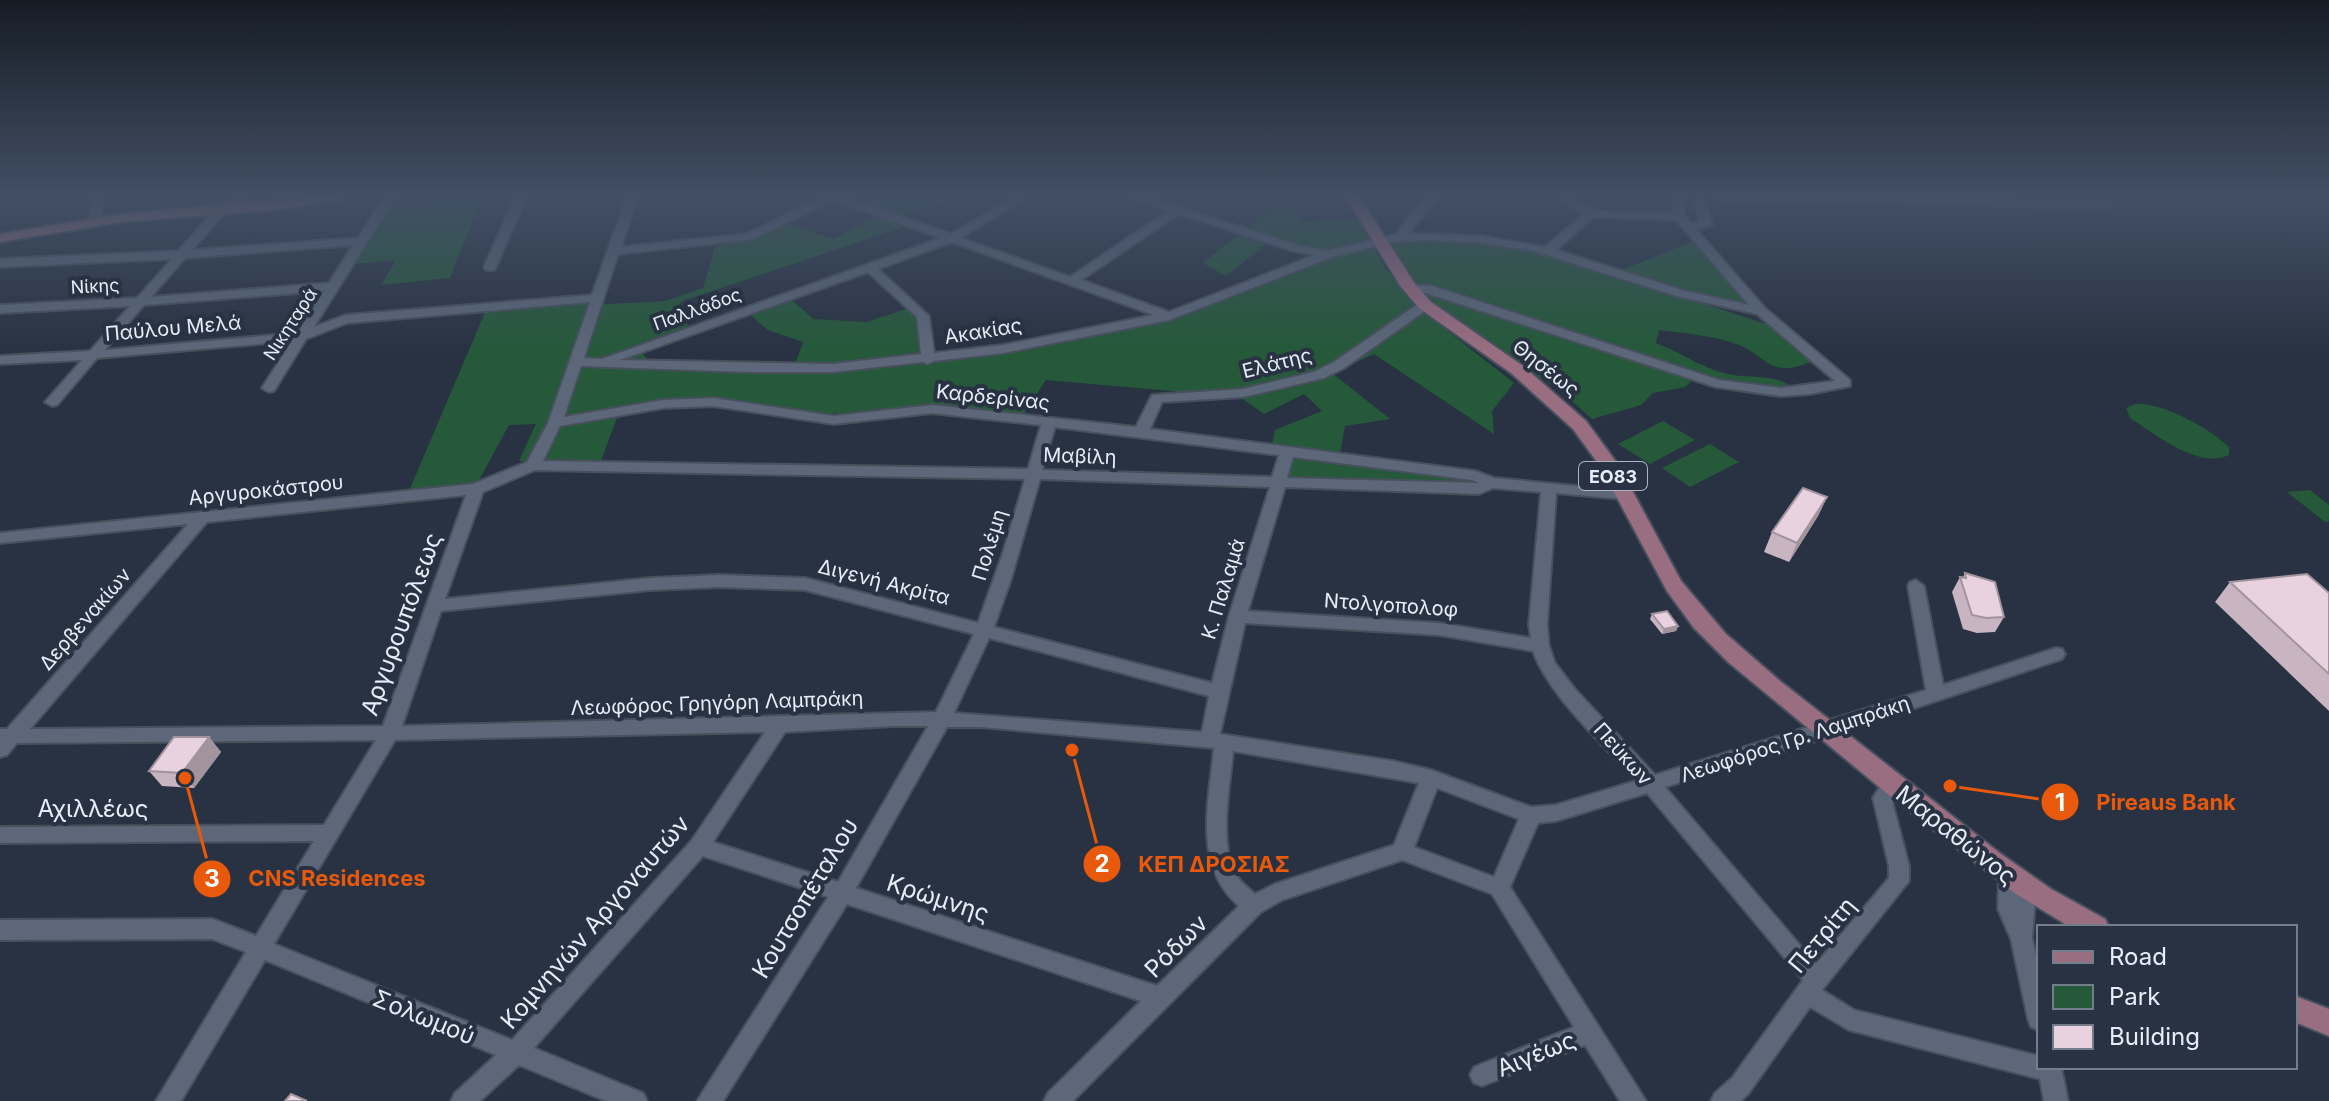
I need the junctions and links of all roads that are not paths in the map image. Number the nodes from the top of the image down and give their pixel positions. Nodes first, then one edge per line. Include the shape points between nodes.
1 (185, 247) edge
2 (278, 247) edge
3 (358, 247) edge
4 (499, 247) edge
5 (616, 247) edge
6 (650, 247) edge
7 (926, 247) edge
8 (975, 247) edge
9 (1122, 247) edge
10 (1293, 247) edge
11 (1360, 247) edge
12 (1383, 247) edge
13 (1525, 247) edge
14 (1551, 247) edge
15 (1706, 247) edge
16 (615, 251) junction
17 (1547, 251) junction
18 (1329, 254) junction
19 (178, 255) junction
20 (0, 263) edge
21 (490, 267) dead end
22 (869, 267) junction
23 (1072, 281) junction
24 (335, 286) junction
25 (1409, 287) junction
26 (598, 298) junction
27 (138, 302) junction
28 (1425, 305) junction
29 (0, 309) edge
30 (1761, 311) junction
31 (317, 314) junction
32 (1169, 316) junction
33 (345, 319) junction
34 (303, 336) junction
35 (92, 355) junction
36 (0, 360) edge
37 (928, 360) junction
38 (576, 362) junction
39 (602, 362) junction
40 (269, 388) dead end
41 (52, 402) dead end
42 (1049, 422) junction
43 (555, 423) junction
44 (1141, 432) junction
45 (1287, 452) junction
46 (533, 465) junction
47 (1032, 474) junction
48 (1279, 483) junction
49 (1491, 483) junction
50 (1549, 487) junction
51 (476, 489) junction
52 (1623, 494) junction
53 (203, 516) junction
54 (0, 538) edge
55 (1916, 586) dead end
56 (437, 606) junction
57 (1237, 616) junction
58 (984, 630) junction
59 (1540, 646) junction
60 (2056, 654) dead end
61 (1217, 691) junction
62 (1936, 694) junction
63 (941, 719) junction
64 (780, 725) junction
65 (1825, 729) junction
66 (390, 733) junction
67 (4, 741) edge
68 (1217, 741) junction
69 (1431, 778) junction
70 (1651, 784) junction
71 (1893, 786) junction
72 (1531, 815) junction
73 (330, 833) junction
74 (0, 835) edge
75 (699, 846) junction
76 (1402, 851) junction
77 (2018, 882) junction
78 (1499, 888) junction
79 (841, 894) junction
80 (1254, 905) junction
81 (2093, 925) edge
82 (0, 930) edge
83 (259, 950) junction
84 (1811, 987) junction
85 (1160, 997) junction
86 (2037, 1010) edge
87 (2297, 1010) edge
88 (2329, 1023) edge
89 (1590, 1032) junction
90 (514, 1054) junction
91 (2037, 1065) edge
92 (2050, 1069) edge
93 (1482, 1075) dead end
94 (168, 1101) edge
95 (463, 1101) edge
96 (635, 1101) edge
97 (709, 1101) edge
98 (1056, 1101) edge
99 (1634, 1101) edge
100 (1723, 1101) edge
101 (2056, 1101) edge

1 - 19 street
2 - 19 street
3 - 24 street, Νικηταρά
4 - 21 street
5 - 16 street
6 - 16 street
7 - 22 street, Παλλάδος
8 - 23 street
9 - 23 street
10 - 18 street
11 - 18 street, Ακακίας
12 - 25 main road, Θησέως / ΕΟ83
13 - 17 street, Ακακίας
14 - 17 street
15 - 30 street
16 - 26 street
17 - 30 street, Ακακίας via 1713,304
18 - 32 street, Ακακίας
19 - 20 street
19 - 27 street
22 - 37 street via 923,316
22 - 39 street, Παλλάδος
23 - 32 street
24 - 27 street, Νίκης
24 - 31 street, Νικηταρά
25 - 28 main road, Θησέως / ΕΟ83
25 - 30 street via 1750,391 1778,394 1845,383
26 - 33 street, Παύλου Μελά
26 - 38 street
27 - 29 street, Νίκης
27 - 35 street
28 - 44 street, Ελάτης via 1319,375 1243,393 1157,398
28 - 52 main road, Θησέως / ΕΟ83 via 1554,397 1599,450
31 - 33 street, Παύλου Μελά
31 - 34 street, Νικηταρά
32 - 37 street, Ακακίας
33 - 34 street, Παύλου Μελά
34 - 35 street, Παύλου Μελά
34 - 40 street, Νικηταρά
35 - 36 street, Παύλου Μελά
35 - 41 street
37 - 39 street, Ακακίας via 833,368
38 - 39 street, Ακακίας
38 - 43 street
42 - 43 street, Καρδερίνας via 932,409 834,420 713,402 663,404
42 - 44 street, Καρδερίνας
42 - 47 street, Πολέμη
43 - 46 street
44 - 45 street, Καρδερίνας
45 - 48 street, Κ. Παλαμά
45 - 49 street, Καρδερίνας via 1475,476
46 - 47 street, Μαβίλη
46 - 51 street, Αργυροκάστρου
47 - 48 street, Μαβίλη
47 - 58 street, Πολέμη
48 - 49 street, Μαβίλη via 1479,489
48 - 57 street, Κ. Παλαμά
49 - 50 street, Μαβίλη
50 - 52 street, Μαβίλη
50 - 59 street, Πεύκων
51 - 53 street, Αργυροκάστρου
51 - 56 street, Αργυρουπόλεως
52 - 65 main road, Θησέως / ΕΟ83 via 1687,605 1751,669
53 - 54 street, Αργυροκάστρου
53 - 67 street, Δερβενακίων
55 - 62 street
56 - 58 street, Διγενή Ακρίτα via 665,583 805,584
56 - 66 street, Αργυρουπόλεως
57 - 59 street, Ντολγοπολοφ via 1439,629
57 - 61 street, Κ. Παλαμά
58 - 61 street, Διγενή Ακρίτα
58 - 63 street, Πολέμη
59 - 70 street, Πεύκων via 1569,694
60 - 62 street, Λεωφόρος Γρ. Λαμπράκη
61 - 68 street, Κ. Παλαμά
62 - 65 street, Λεωφόρος Γρ. Λαμπράκη
63 - 64 street, Λεωφόρος Γρηγόρη Λαμπράκη
63 - 68 street, Λεωφόρος Γρηγόρη Λαμπράκη
63 - 79 street, Κουτσοπέταλου
64 - 66 street, Λεωφόρος Γρηγόρη Λαμπράκη
64 - 75 street, Κομνηνών Αργοναυτών
65 - 70 street, Λεωφόρος Γρ. Λαμπράκη
65 - 71 main road, Μαραθώνος / ΕΟ83
66 - 67 street, Λεωφόρος Γρηγόρη Λαμπράκη
66 - 73 street, Αργυρουπόλεως
68 - 69 street, Λεωφόρος Γρηγόρη Λαμπράκη
68 - 80 street, Κ. Παλαμά via 1224,873
69 - 72 street, Λεωφόρος Γρ. Λαμπράκη
69 - 76 street
70 - 72 street, Λεωφόρος Γρ. Λαμπράκη via 1556,813
70 - 84 street, Πεύκων
71 - 77 main road, Μαραθώνος / ΕΟ83
71 - 84 street, Πετρίτη via 1883,805 1899,881
72 - 78 street
73 - 74 street, Αχιλλέως
73 - 83 street, Αργυρουπόλεως
75 - 79 street, Κρώμνης
75 - 90 street, Κομνηνών Αργοναυτών
76 - 78 street
76 - 80 street, Ρόδων via 1275,893
77 - 81 main road, Μαραθώνος / ΕΟ83
77 - 86 street via 2022,939
78 - 89 street
79 - 85 street, Κρώμνης
79 - 97 street, Κουτσοπέταλου
80 - 85 street, Ρόδων
82 - 83 street, Σολωμού via 213,929
83 - 90 street, Σολωμού
83 - 94 street, Αργυρουπόλεως
84 - 91 street, Πεύκων via 1849,1019
84 - 100 street, Πετρίτη via 1740,1086
85 - 98 street, Ρόδων
87 - 88 main road
89 - 93 street, Αιγέως
89 - 99 street
90 - 95 street, Κομνηνών Αργοναυτών
90 - 96 street, Σολωμού
92 - 101 street

